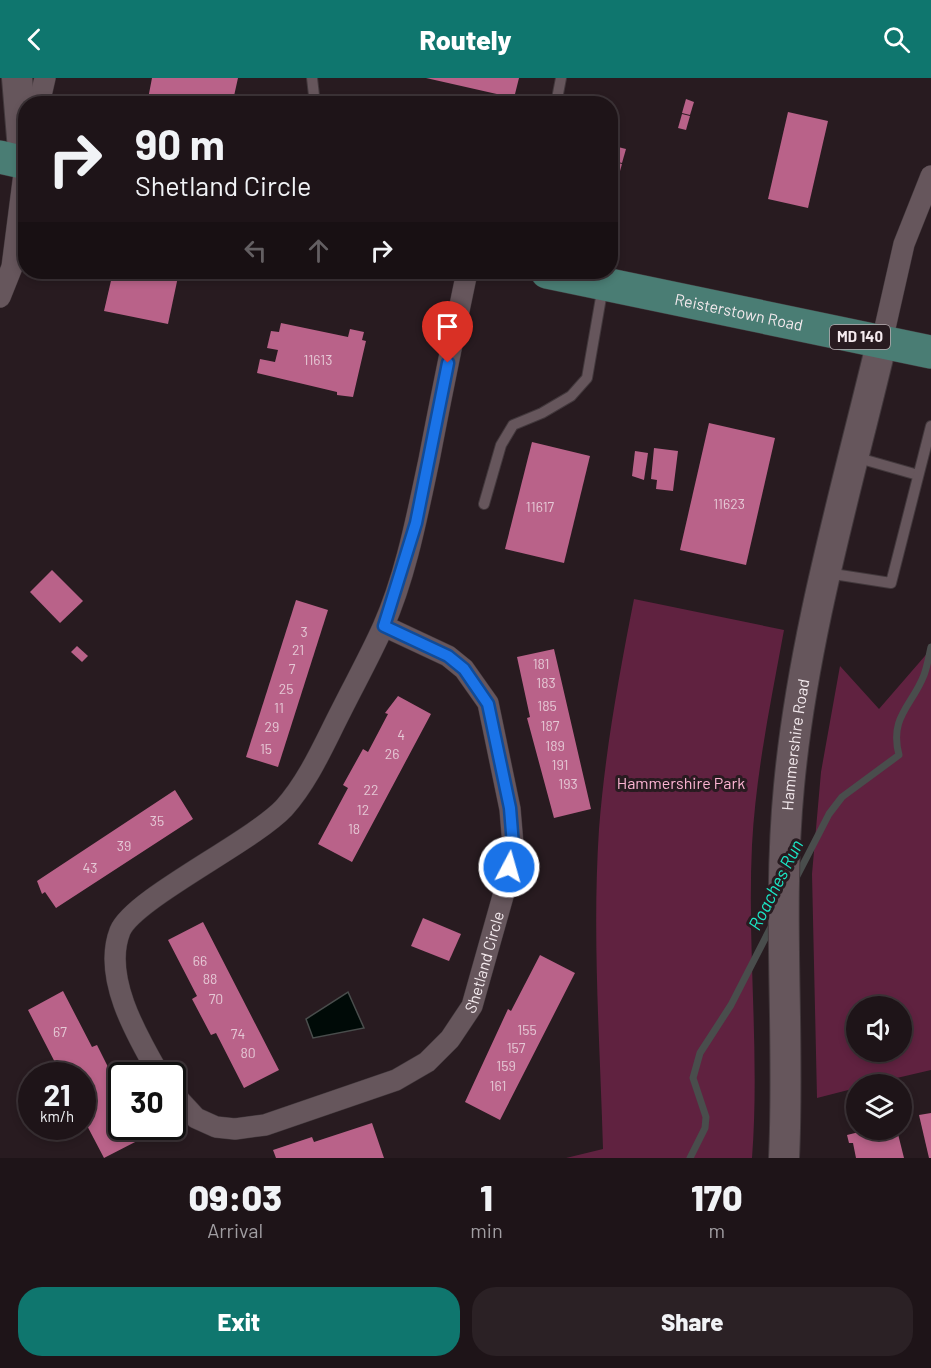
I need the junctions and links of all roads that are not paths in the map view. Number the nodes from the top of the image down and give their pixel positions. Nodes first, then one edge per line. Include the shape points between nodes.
1 (17, 78) edge
2 (45, 78) edge
3 (561, 78) edge
4 (41, 96) edge
5 (558, 96) edge
6 (18, 119) edge
7 (18, 175) edge
8 (931, 176) edge
9 (466, 279) edge
10 (583, 279) edge
11 (604, 283) junction
12 (0, 297) edge
13 (882, 341) junction
14 (931, 352) edge
15 (931, 426) edge
16 (854, 457) junction
17 (918, 475) junction
18 (484, 504) dead end
19 (827, 573) junction
20 (384, 626) junction
21 (153, 1062) edge
22 (186, 1107) edge
23 (784, 1158) edge

1 - 6 street
2 - 4 street
3 - 5 lane
7 - 12 street via 12,267
8 - 13 street via 904,244
9 - 20 street via 416,523
10 - 11 main road, Reisterstown Road / MD 140
11 - 13 main road, Reisterstown Road / MD 140
11 - 18 lane via 587,378 571,396 513,425 501,445
13 - 14 main road, Reisterstown Road / MD 140
13 - 16 street, Hammershire Road
15 - 17 lane
16 - 17 lane
16 - 19 street, Hammershire Road
17 - 19 lane via 891,583
19 - 23 street, Hammershire Road via 800,708 783,857
20 - 21 street via 305,780 283,809 247,838 139,909 122,928 114,955 120,995
20 - 22 street, Shetland Circle via 448,656 464,669 488,704 510,808 513,845 505,890 472,1006 435,1054 396,1080 265,1125 235,1129 216,1127 196,1118

